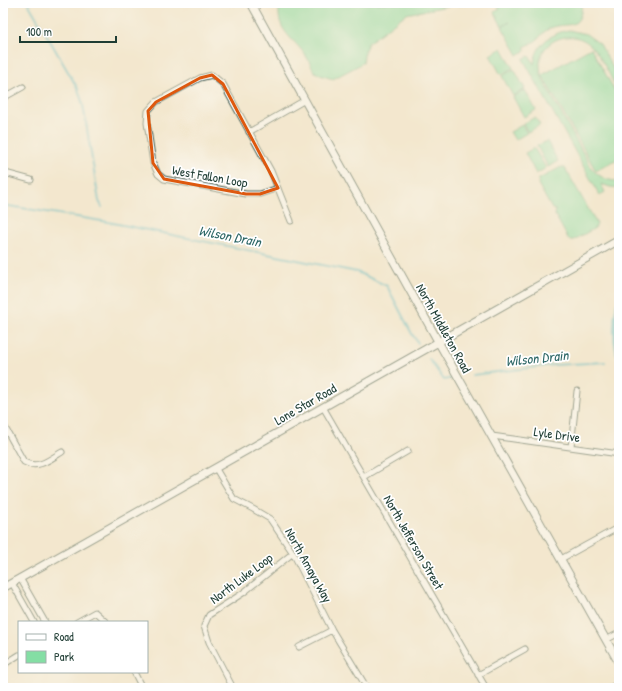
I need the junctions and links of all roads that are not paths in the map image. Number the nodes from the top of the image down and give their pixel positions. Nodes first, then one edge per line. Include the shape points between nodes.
1 (251, 3) edge
2 (23, 87) dead end
3 (3, 98) edge
4 (305, 100) junction
5 (249, 132) junction
6 (3, 170) edge
7 (31, 180) dead end
8 (278, 188) junction
9 (291, 221) dead end
10 (619, 240) edge
11 (439, 343) junction
12 (577, 391) dead end
13 (323, 407) junction
14 (3, 424) edge
15 (492, 436) junction
16 (571, 447) junction
17 (408, 451) dead end
18 (62, 452) dead end
19 (619, 454) edge
20 (216, 469) junction
21 (364, 477) junction
22 (619, 527) edge
23 (293, 553) junction
24 (561, 559) junction
25 (20, 578) junction
26 (12, 583) junction
27 (3, 588) edge
28 (33, 621) edge
29 (44, 621) edge
30 (79, 621) edge
31 (105, 621) edge
32 (332, 630) junction
33 (619, 633) edge
34 (606, 640) junction
35 (299, 647) dead end
36 (525, 649) dead end
37 (18, 656) edge
38 (619, 663) edge
39 (3, 665) edge
40 (134, 673) edge
41 (478, 675) junction
42 (619, 683) edge
43 (142, 688) edge
44 (233, 688) edge
45 (367, 688) edge
46 (486, 688) edge
47 (610, 688) edge

1 - 4 main road, North Middleton Road
2 - 3 street
4 - 5 street
4 - 11 main road, North Middleton Road
5 - 8 street
5 - 8 street, West Fallon Loop via 223,84 212,76 200,78 156,102 148,111 147,123 153,163 158,174 164,179 246,194 260,194
6 - 7 street
8 - 9 street
10 - 11 main road, Lone Star Road
11 - 13 main road, Lone Star Road
11 - 15 main road, North Middleton Road
12 - 16 street
13 - 20 main road, Lone Star Road
13 - 21 street, North Jefferson Street
14 - 18 street via 24,462 34,466
15 - 16 street, Lyle Drive
15 - 24 main road, North Middleton Road
16 - 19 street, Lyle Drive
17 - 21 street
20 - 23 street, North Amaya Way via 234,499 270,519
20 - 25 main road, Lone Star Road
21 - 41 street, North Jefferson Street
22 - 24 street
23 - 32 street, North Amaya Way
23 - 44 street, North Luke Loop via 243,593 209,615 204,626 209,642
24 - 34 main road, North Middleton Road
25 - 26 main road, Lone Star Road
25 - 29 street
26 - 27 main road, Lone Star Road
26 - 28 street
30 - 31 street via 95,612
32 - 35 street
32 - 45 street, North Amaya Way
33 - 34 street
34 - 38 main road, North Middleton Road
36 - 41 street
37 - 39 street
40 - 43 street
41 - 46 street, North Jefferson Street
42 - 47 street

